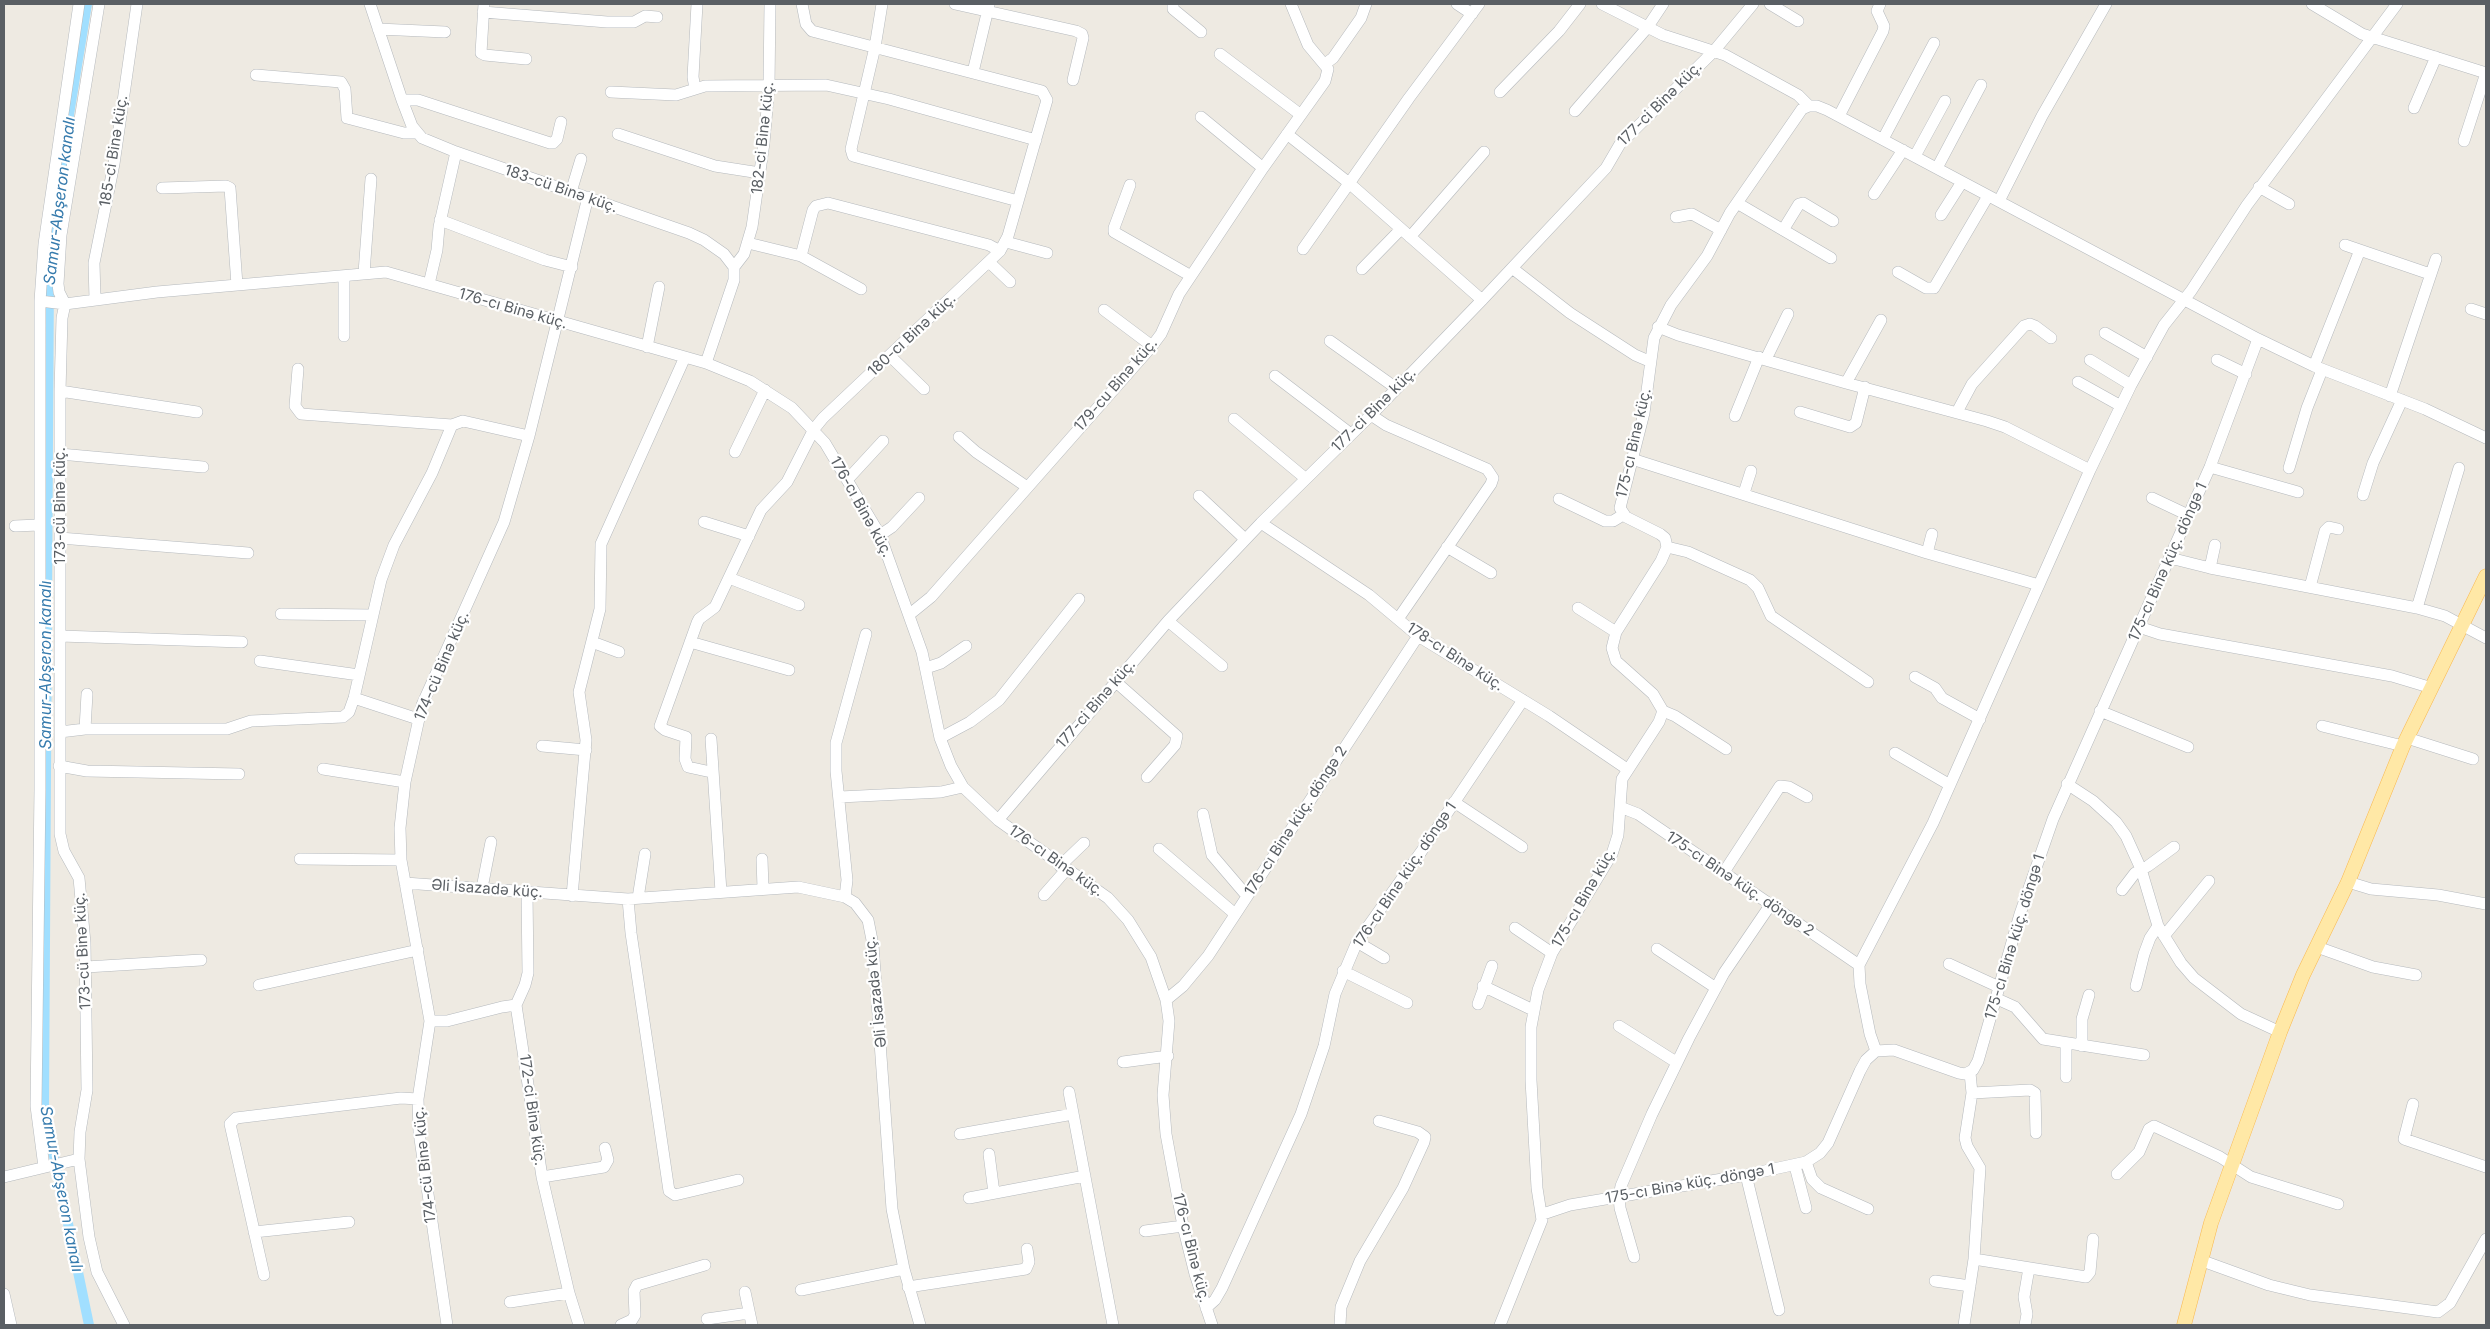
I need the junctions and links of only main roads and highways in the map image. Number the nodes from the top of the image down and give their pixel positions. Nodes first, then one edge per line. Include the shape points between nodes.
1 (2486, 576) edge
2 (2184, 1325) edge

1 - 2 main road via 2405,742 2348,882 2280,1032 2230,1164

